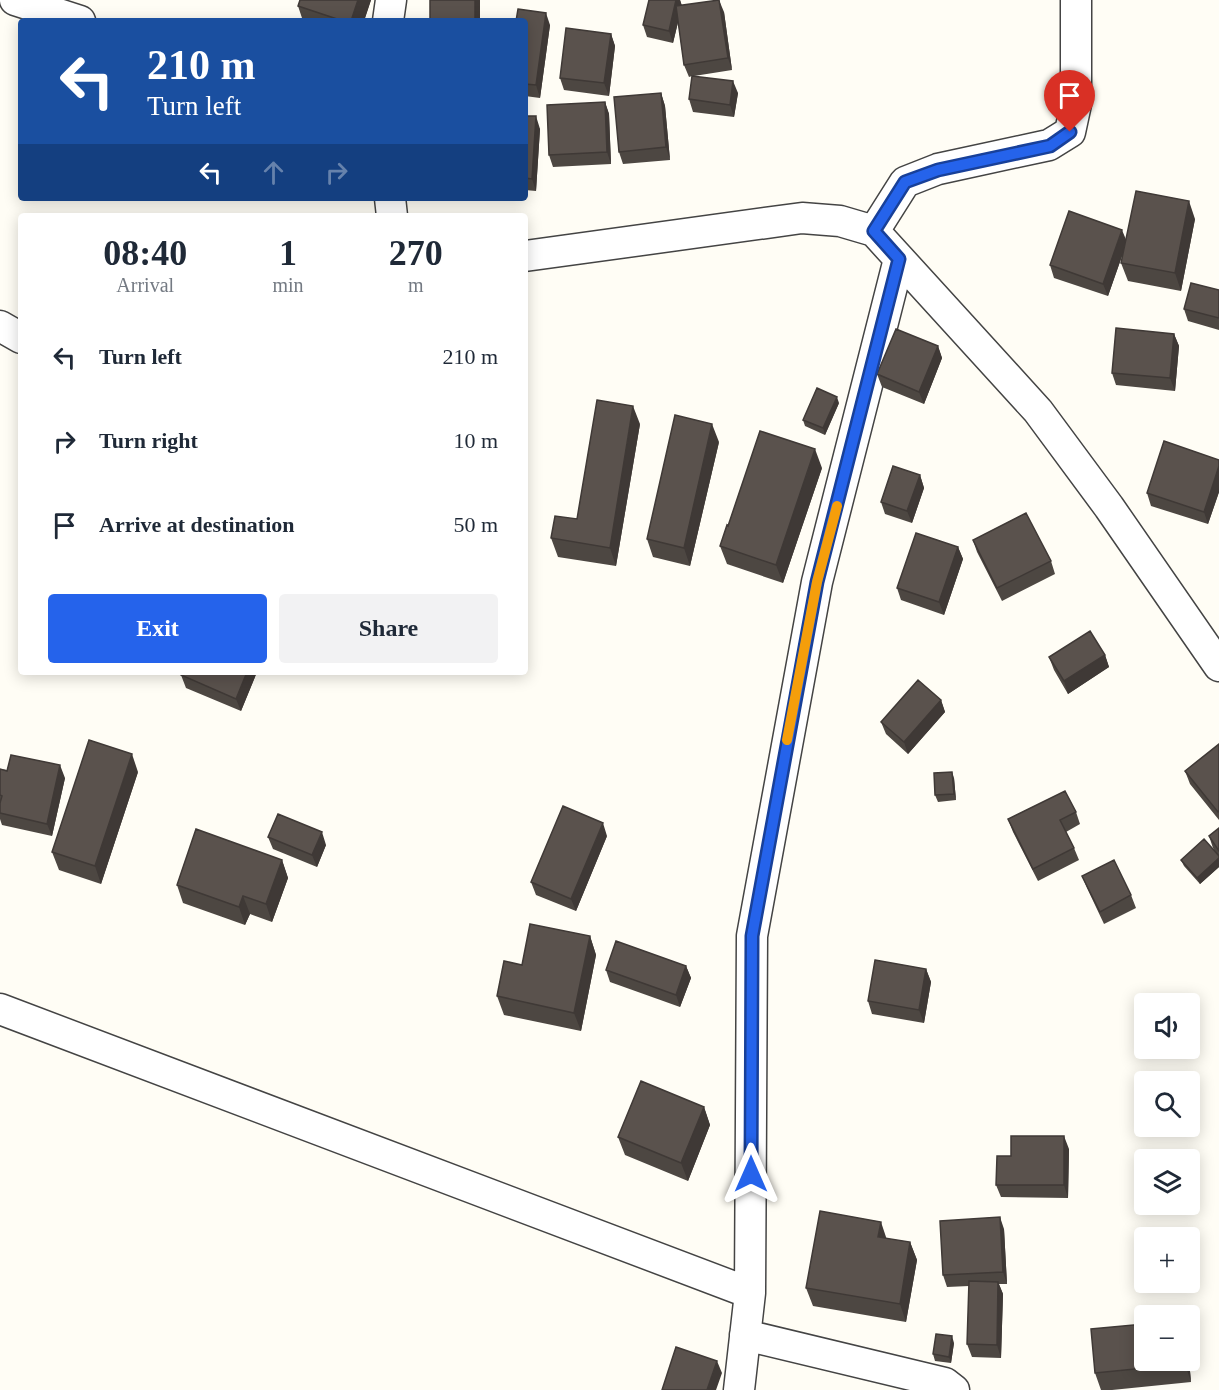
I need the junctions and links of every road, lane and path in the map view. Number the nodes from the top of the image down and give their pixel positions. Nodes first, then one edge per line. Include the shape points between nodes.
1 (15, 0) edge
2 (391, 0) edge
3 (1076, 0) edge
4 (71, 18) edge
5 (388, 18) edge
6 (874, 231) junction
7 (528, 256) edge
8 (899, 259) junction
9 (0, 326) edge
10 (18, 336) edge
11 (1219, 666) edge
12 (0, 1009) edge
13 (750, 1293) junction
14 (745, 1335) junction
15 (739, 1390) edge
16 (954, 1390) edge

1 - 4 street
2 - 5 street
3 - 6 street via 1076,105 1070,132 1050,146 938,170 905,182
6 - 7 street via 840,221 802,218
6 - 8 street
8 - 11 street via 1038,411
8 - 13 street via 817,582 752,936
9 - 10 street
12 - 13 street
13 - 14 street
14 - 15 street
14 - 16 street via 945,1383

